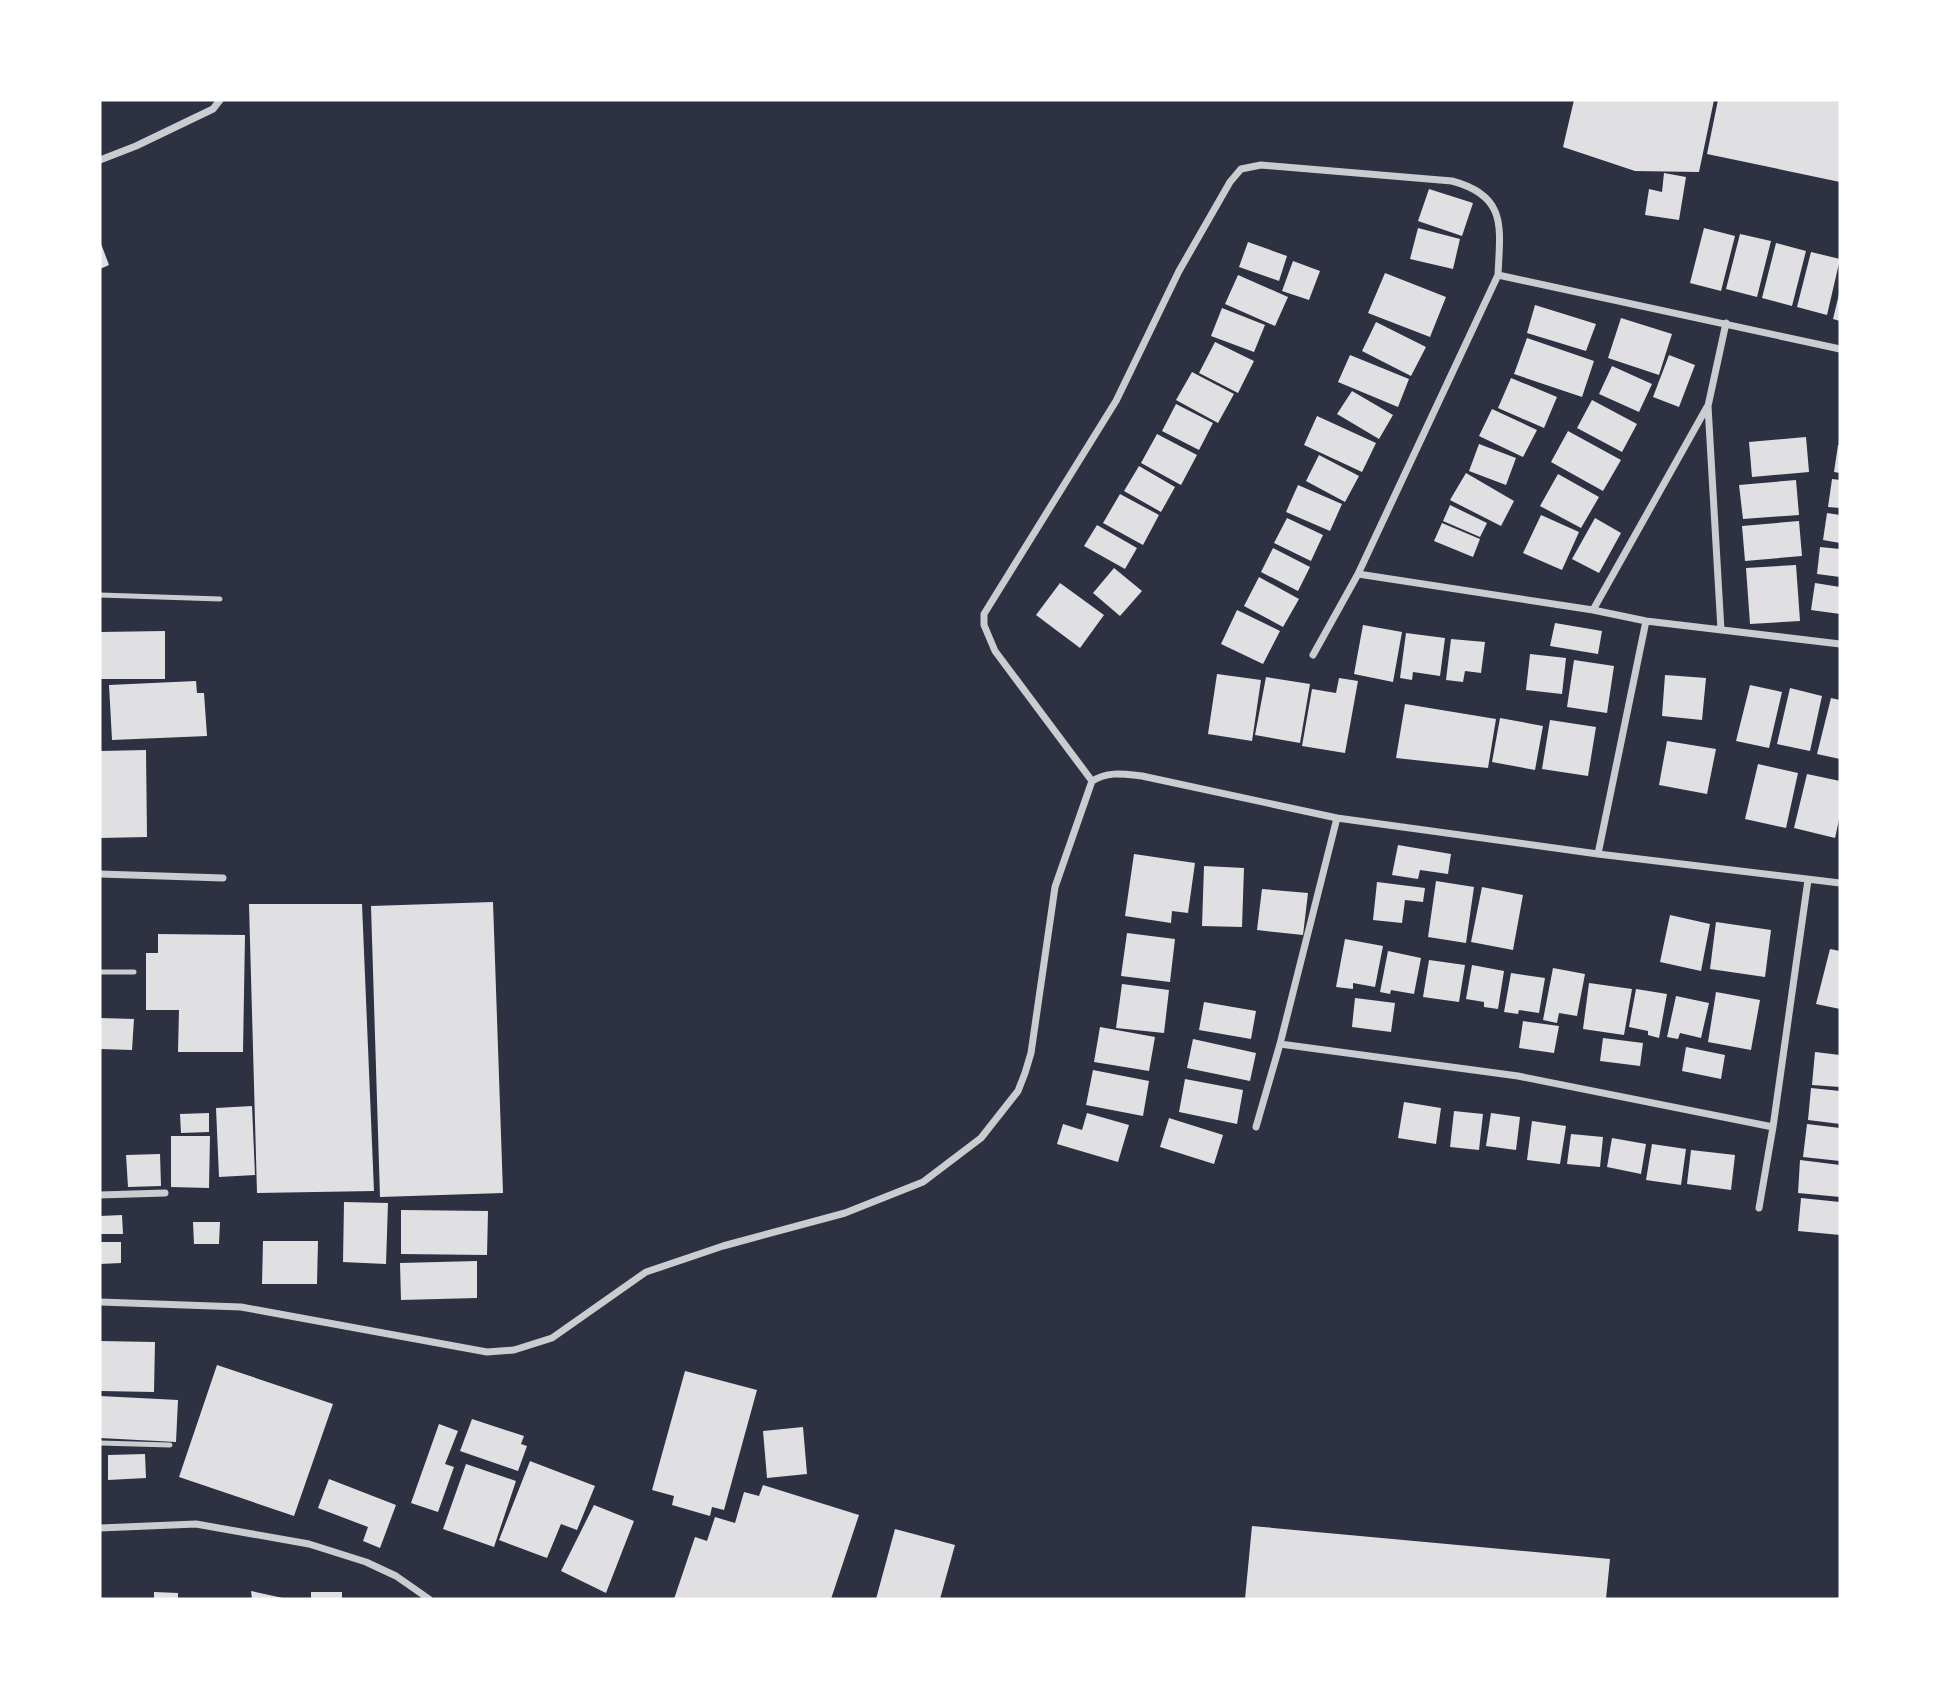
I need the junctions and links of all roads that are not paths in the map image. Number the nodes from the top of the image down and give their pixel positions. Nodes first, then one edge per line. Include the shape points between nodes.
1 (220, 100) edge
2 (100, 160) edge
3 (1498, 275) junction
4 (1726, 323) junction
5 (1840, 349) edge
6 (1708, 406) junction
7 (1358, 574) junction
8 (100, 595) edge
9 (220, 599) dead end
10 (1593, 610) junction
11 (1646, 621) junction
12 (1721, 630) junction
13 (1840, 644) edge
14 (1313, 655) dead end
15 (1092, 781) junction
16 (1337, 818) junction
17 (1598, 854) junction
18 (100, 874) edge
19 (223, 878) dead end
20 (1808, 880) junction
21 (1840, 883) edge
22 (100, 972) edge
23 (134, 972) dead end
24 (1280, 1044) junction
25 (1256, 1128) dead end
26 (1773, 1128) junction
27 (165, 1193) dead end
28 (100, 1195) edge
29 (1759, 1208) dead end
30 (100, 1302) edge
31 (100, 1443) edge
32 (170, 1445) dead end
33 (100, 1528) edge
34 (429, 1599) edge

1 - 2 street via 213,109
3 - 4 street
3 - 7 street
3 - 15 street via 1500,225 1490,202 1470,186 1261,164 1235,174 1180,271 1116,401 984,614 995,651
4 - 5 street
4 - 6 street
6 - 10 street
6 - 12 street
7 - 10 street
7 - 14 street
8 - 9 lane
10 - 11 street
11 - 12 street
11 - 17 street
12 - 13 street
15 - 16 street via 1116,773 1142,776
15 - 30 street via 1055,887 1026,1073 981,1138 923,1182 845,1213 646,1272 552,1338 514,1350 488,1352 241,1307
16 - 17 street
16 - 24 street
17 - 20 street
18 - 19 street
20 - 21 street
20 - 26 street
22 - 23 lane
24 - 25 street
24 - 26 street via 1518,1076
26 - 29 street
27 - 28 street
31 - 32 lane
33 - 34 street via 196,1524 309,1544 366,1562

